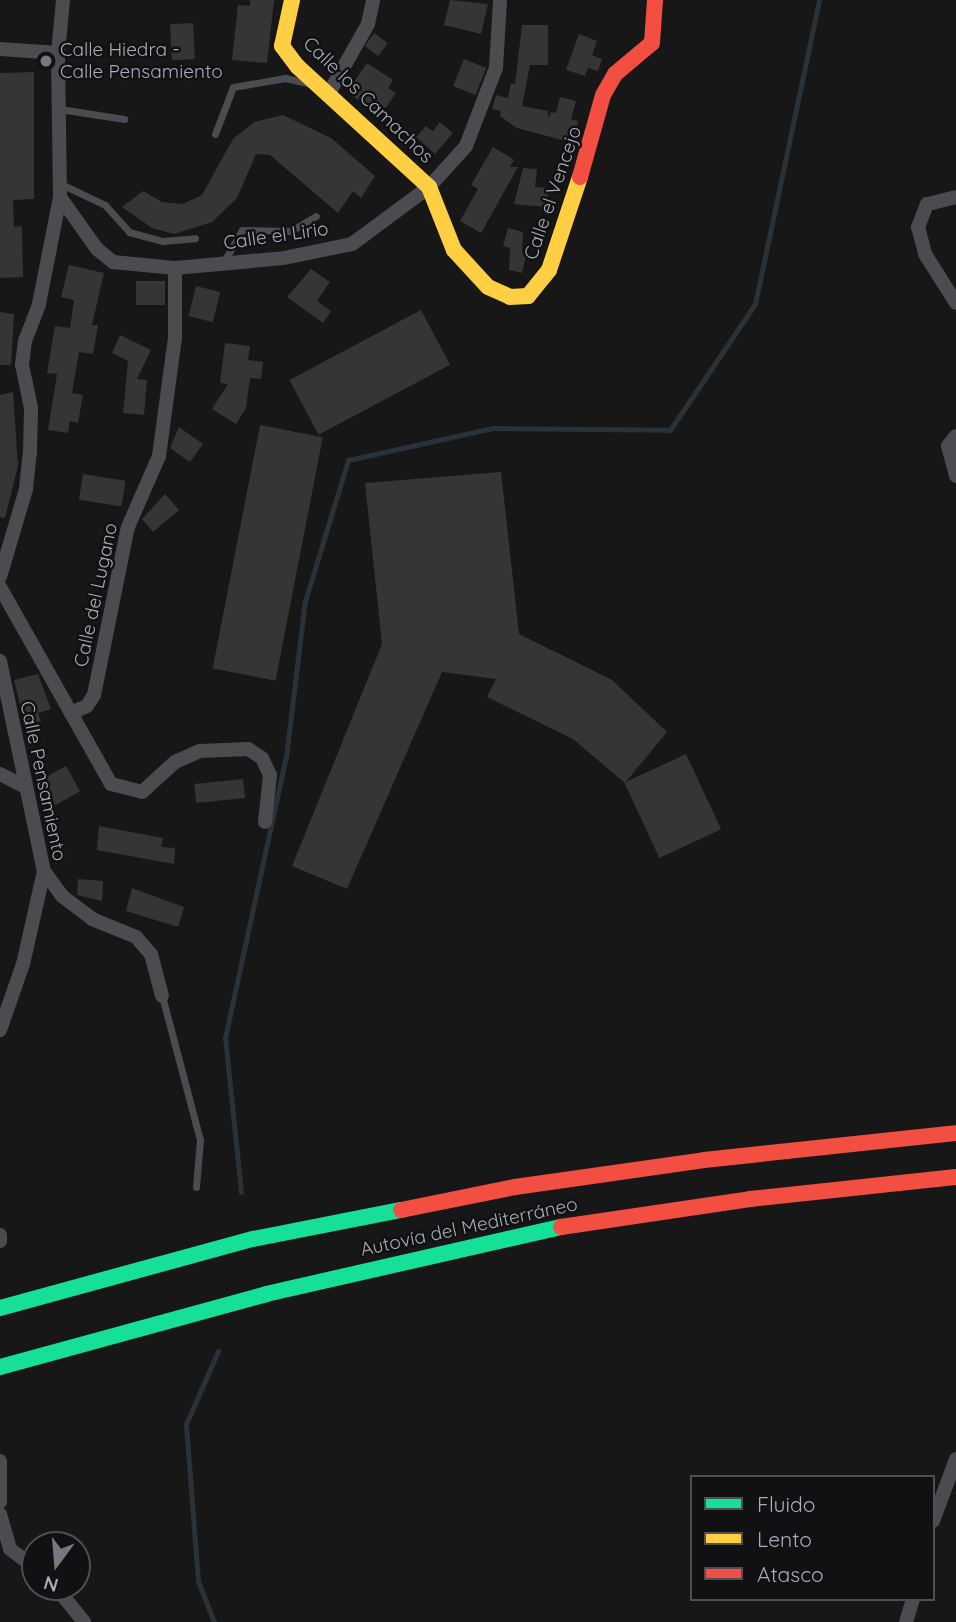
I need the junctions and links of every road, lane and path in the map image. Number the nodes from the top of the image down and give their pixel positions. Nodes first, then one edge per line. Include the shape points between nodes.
1 (63, 0) edge
2 (292, 0) edge
3 (373, 0) edge
4 (500, 0) edge
5 (654, 0) edge
6 (0, 49) edge
7 (58, 53) junction
8 (324, 89) junction
9 (60, 109) junction
10 (124, 119) dead end
11 (215, 134) dead end
12 (429, 187) junction
13 (60, 190) junction
14 (956, 197) edge
15 (316, 216) dead end
16 (195, 238) dead end
17 (222, 264) junction
18 (174, 268) junction
19 (956, 303) edge
20 (956, 436) edge
21 (956, 476) edge
22 (0, 577) edge
23 (0, 587) edge
24 (0, 661) edge
25 (71, 713) junction
26 (0, 774) edge
27 (24, 787) junction
28 (265, 822) dead end
29 (44, 871) junction
30 (162, 996) joint
31 (0, 1030) edge
32 (956, 1133) edge
33 (956, 1177) edge
34 (197, 1187) dead end
35 (0, 1235) edge
36 (0, 1241) edge
37 (0, 1308) edge
38 (0, 1367) edge
39 (956, 1459) edge
40 (0, 1461) edge
41 (0, 1502) edge
42 (0, 1514) edge
43 (935, 1516) edge
44 (21, 1557) edge
45 (67, 1601) edge
46 (912, 1601) edge
47 (84, 1622) edge
48 (906, 1622) edge

1 - 7 street
2 - 8 main road, Calle los Camachos via 282,46 296,66
3 - 8 street via 368,24
4 - 12 street, Calle el Lirio via 496,68 487,101 466,146
5 - 12 main road, Calle el Vencejo via 652,43 615,74 603,94 589,158 541,284 527,296 510,298 488,287 454,250
6 - 7 street
7 - 9 street
8 - 11 lane via 285,78 233,87
8 - 12 main road, Calle los Camachos
9 - 10 lane
9 - 13 street
12 - 17 street, Calle el Lirio via 352,244
13 - 16 lane via 105,205 129,232 163,241
13 - 18 street, Calle el Lirio via 97,249 113,262
13 - 22 street via 39,304 25,341 22,365 31,408 26,489
14 - 19 street via 927,204 918,227 925,254
15 - 17 lane via 291,231 242,230
17 - 18 street, Calle el Lirio
18 - 25 street, Calle del Lugano via 175,338 159,456 125,539 94,695 87,706
20 - 21 street via 948,446
23 - 25 street
24 - 27 street, Calle Pensamiento
25 - 28 street via 111,784 127,791 142,792 175,762 200,751 248,749 262,758 270,775
26 - 27 street
27 - 29 street, Calle Pensamiento
29 - 30 street via 62,896 92,919 136,937 151,954
29 - 31 street, Calle Pensamiento via 23,964
30 - 34 lane via 200,1140
32 - 37 main road, Autovía del Mediterráneo via 704,1160 515,1187 253,1239
33 - 38 main road, Autovía del Mediterráneo via 568,1225 266,1294
35 - 36 street
39 - 43 street
40 - 41 street
42 - 44 street via 10,1549
45 - 47 street
46 - 48 street

